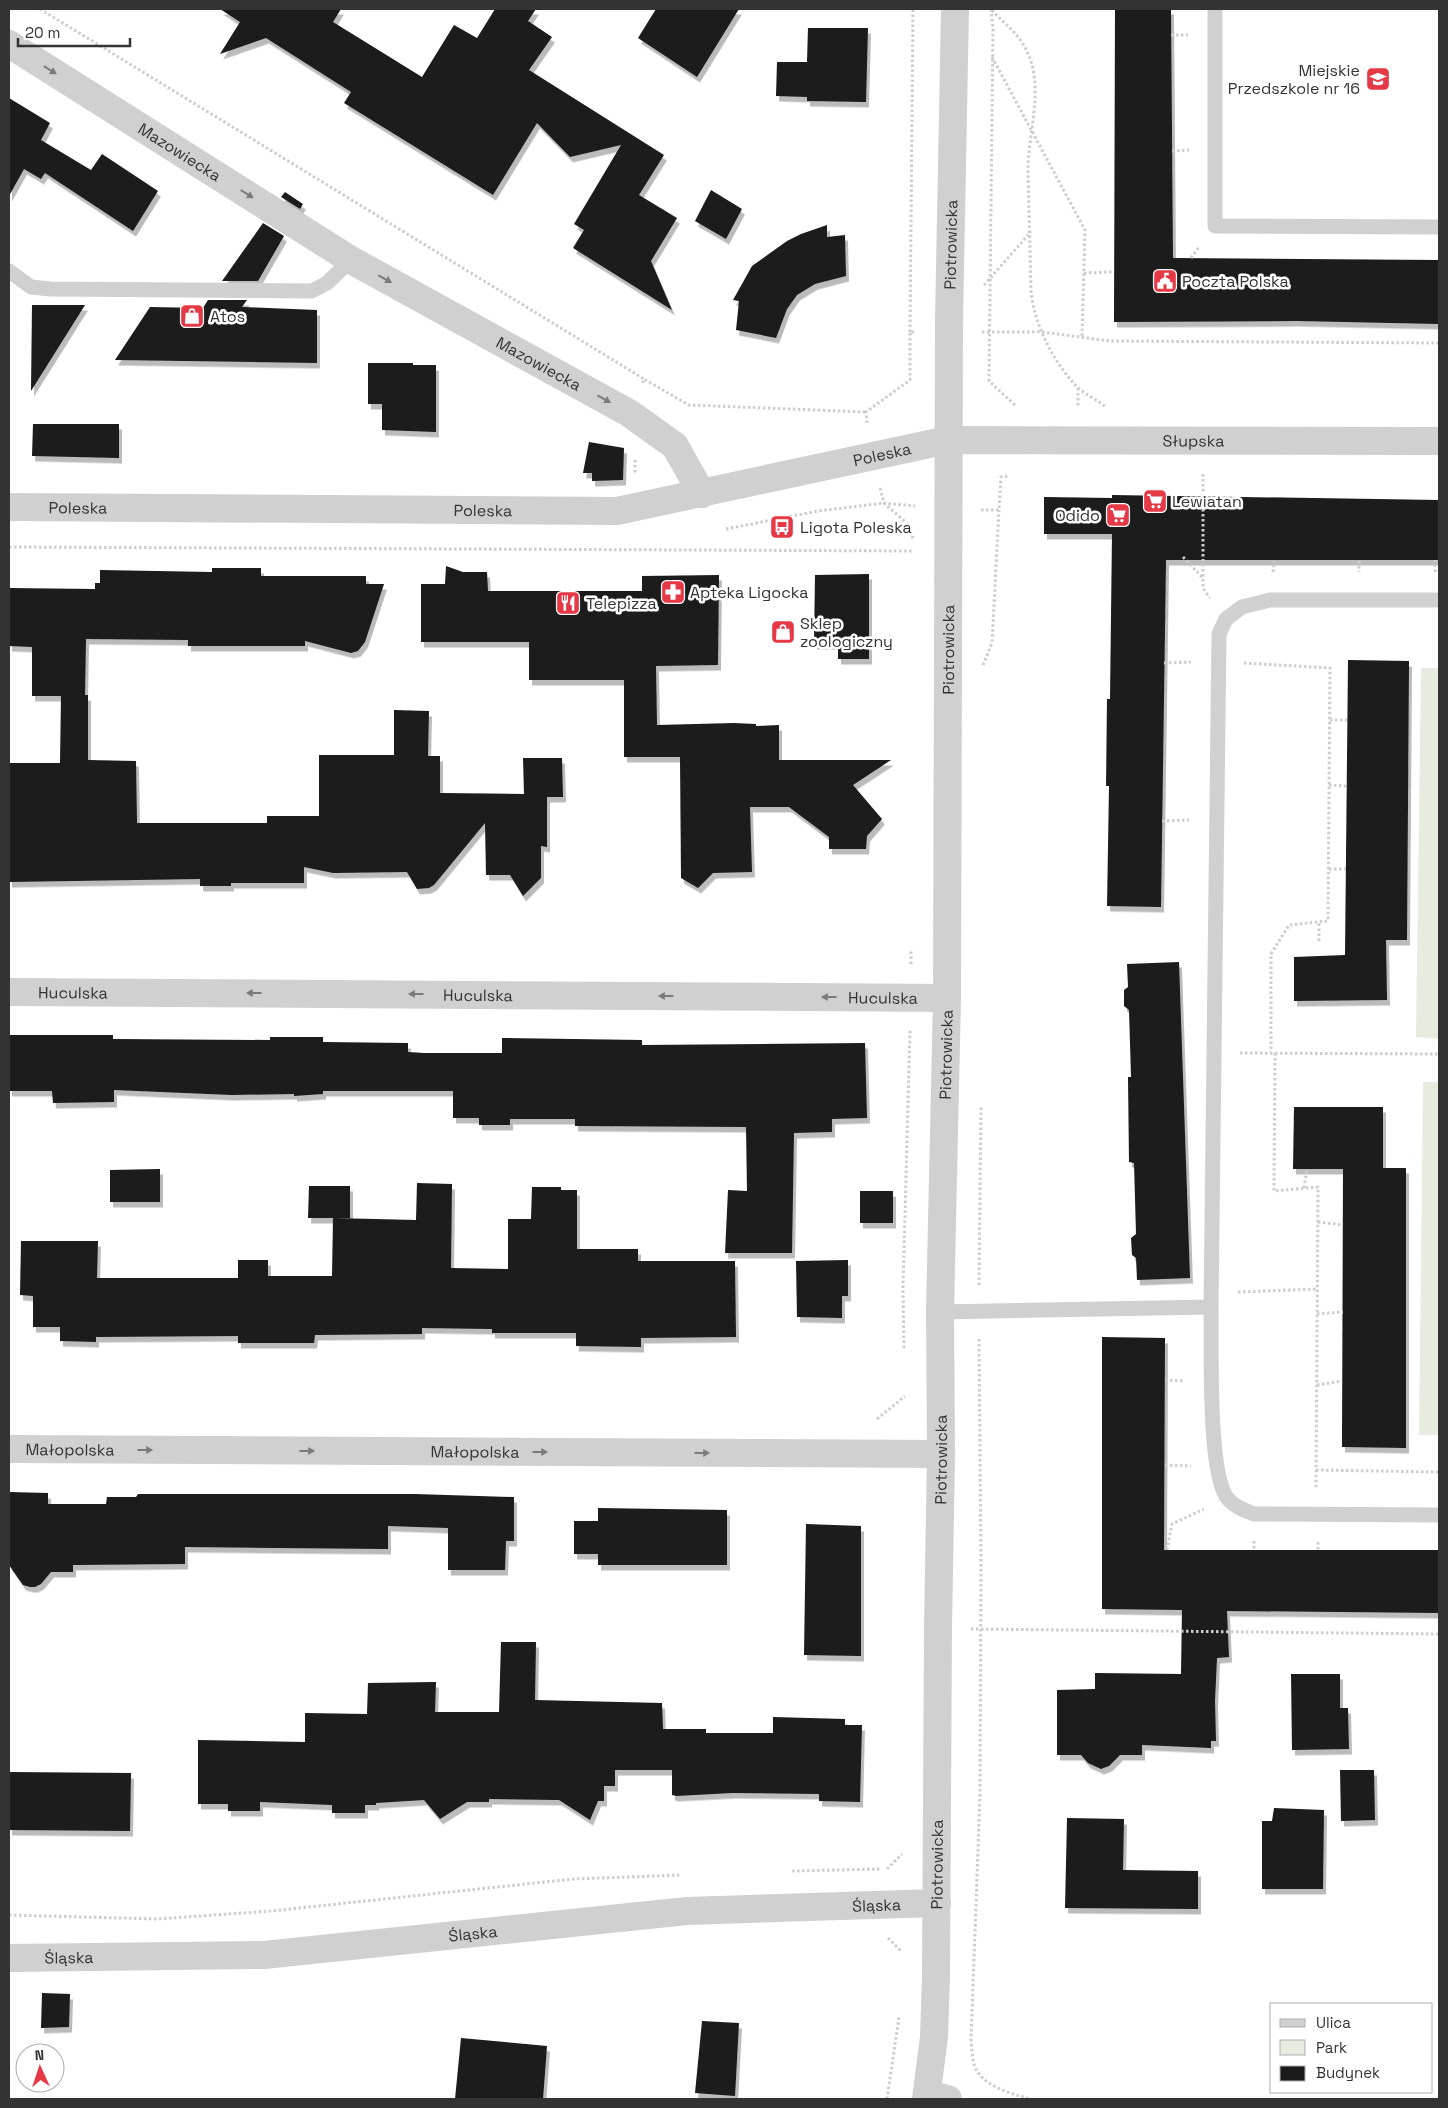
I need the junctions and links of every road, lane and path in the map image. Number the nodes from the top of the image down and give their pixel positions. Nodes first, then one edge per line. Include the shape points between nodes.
1 (40, 9) edge
2 (913, 9) edge
3 (955, 9) edge
4 (991, 9) edge
5 (1215, 9) edge
6 (9, 44) edge
7 (992, 56) junction
8 (1032, 130) junction
9 (1439, 227) edge
10 (1031, 232) junction
11 (351, 260) junction
12 (9, 271) edge
13 (1114, 272) dead end
14 (1084, 273) junction
15 (990, 279) junction
16 (949, 321) junction
17 (910, 332) dead end
18 (1042, 332) junction
19 (1082, 338) junction
20 (1439, 343) edge
21 (644, 379) junction
22 (1078, 387) dead end
23 (866, 412) dead end
24 (629, 413) junction
25 (948, 440) junction
26 (1203, 441) junction
27 (1439, 442) edge
28 (635, 454) dead end
29 (636, 477) dead end
30 (702, 494) junction
31 (884, 503) dead end
32 (9, 507) edge
33 (999, 510) dead end
34 (726, 529) dead end
35 (9, 547) edge
36 (915, 551) dead end
37 (1183, 557) dead end
38 (1203, 578) junction
39 (1439, 600) edge
40 (1226, 619) junction
41 (1219, 662) junction
42 (982, 668) dead end
43 (1330, 720) junction
44 (1347, 720) dead end
45 (1329, 785) junction
46 (1346, 786) dead end
47 (1329, 869) junction
48 (1346, 869) dead end
49 (1319, 922) junction
50 (1319, 941) dead end
51 (9, 992) edge
52 (947, 998) junction
53 (1214, 1053) junction
54 (1273, 1053) junction
55 (1439, 1054) edge
56 (981, 1105) dead end
57 (1307, 1169) dead end
58 (1304, 1188) junction
59 (1318, 1222) junction
60 (1343, 1225) dead end
61 (1318, 1289) junction
62 (1211, 1300) junction
63 (979, 1311) junction
64 (940, 1312) junction
65 (1343, 1312) dead end
66 (1317, 1314) junction
67 (1342, 1381) dead end
68 (1317, 1385) junction
69 (9, 1449) edge
70 (941, 1454) junction
71 (1316, 1470) junction
72 (1439, 1472) edge
73 (1227, 1498) junction
74 (1316, 1514) junction
75 (1439, 1515) edge
76 (1167, 1550) dead end
77 (938, 1628) junction
78 (981, 1629) junction
79 (1439, 1634) edge
80 (874, 1868) dead end
81 (786, 1872) dead end
82 (689, 1875) dead end
83 (937, 1903) junction
84 (9, 1915) edge
85 (879, 1937) dead end
86 (9, 1958) edge
87 (901, 1959) dead end
88 (899, 2014) dead end
89 (934, 2097) edge
90 (887, 2099) edge
91 (1032, 2099) edge

1 - 21 path
2 - 17 path
3 - 16 street, Piotrowicka
4 - 7 path
4 - 8 path via 1021,41 1031,63 1035,102
5 - 9 lane via 1215,226
6 -> 11 street, Mazowiecka
7 - 8 path
7 - 15 path
8 - 10 path via 1028,156
8 - 14 path via 1085,230
10 - 15 path
10 - 18 path via 1032,299
11 - 12 lane via 328,283 312,291 50,289 32,287
11 -> 24 street, Mazowiecka
13 - 14 path
14 - 19 path
15 - 16 path
15 - 18 path via 989,332
16 - 25 street, Piotrowicka
18 - 19 path
18 - 22 path via 1052,353
19 - 20 path via 1110,341
21 - 23 path via 689,404
21 - 24 path
24 - 30 street, Mazowiecka via 676,446
25 - 26 street, Słupska
25 - 30 street, Poleska
25 - 52 street, Piotrowicka
26 - 27 street, Słupska
26 - 38 path
28 - 29 path
30 - 32 street, Poleska via 617,511
31 - 34 path via 818,511
33 - 42 path via 992,643
35 - 36 path
37 - 38 path
38 - 40 path via 1203,588
39 - 40 lane via 1270,600 1242,607
40 - 41 lane via 1219,634
41 - 43 path via 1330,668
41 - 53 lane
43 - 44 path
43 - 45 path
45 - 46 path
45 - 47 path
47 - 48 path
47 - 49 path via 1328,921
49 - 50 path
49 - 54 path via 1289,925 1271,954
52 -> 51 street, Huculska
52 - 64 street, Piotrowicka
53 - 54 path
53 - 62 lane
54 - 55 path
54 - 58 path via 1274,1191
56 - 63 path
57 - 58 path
58 - 59 path via 1318,1187
59 - 60 path
59 - 61 path
61 - 62 path
61 - 66 path
62 - 63 lane
62 - 73 lane via 1214,1445 1218,1476
63 - 64 lane
63 - 78 path
64 - 70 street, Piotrowicka
65 - 66 path
66 - 68 path
67 - 68 path
68 - 71 path
69 -> 70 street, Małopolska
70 - 77 street, Piotrowicka
71 - 72 path
71 - 74 path
73 - 74 lane via 1238,1508 1254,1514
73 - 76 path via 1172,1524
74 - 75 lane
77 - 78 path
77 - 83 street, Piotrowicka
78 - 79 path
78 - 91 path via 980,1795 971,2040 974,2065 986,2081
80 - 81 path
82 - 84 path via 573,1879 271,1911 157,1919
83 - 86 street, Śląska via 687,1911 264,1955
83 - 89 street, Piotrowicka
85 - 87 path via 888,1938 901,1950
88 - 90 path

